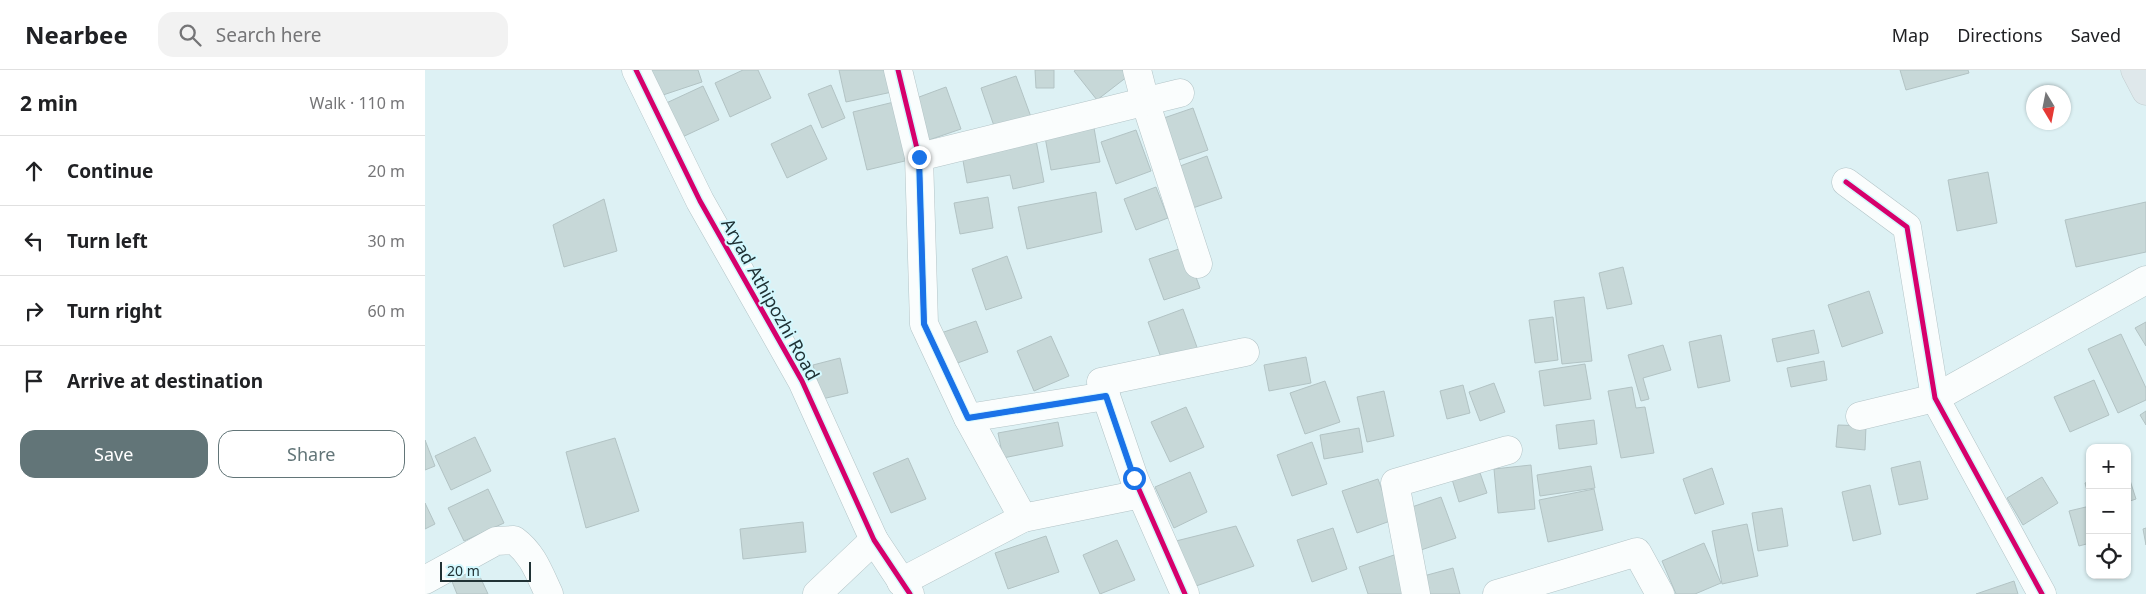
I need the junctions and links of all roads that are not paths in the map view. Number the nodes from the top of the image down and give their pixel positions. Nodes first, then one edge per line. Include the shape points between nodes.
1 (635, 70) edge
2 (898, 70) edge
3 (1137, 70) edge
4 (2135, 70) edge
5 (2146, 91) edge
6 (1180, 92) dead end
7 (1145, 101) junction
8 (919, 157) junction
9 (1846, 182) dead end
10 (1198, 264) dead end
11 (2146, 280) edge
12 (1245, 352) dead end
13 (1106, 396) junction
14 (1935, 398) junction
15 (1860, 416) dead end
16 (968, 418) junction
17 (1508, 450) dead end
18 (1141, 494) junction
19 (1023, 518) junction
20 (874, 540) junction
21 (425, 580) edge
22 (906, 588) edge
23 (549, 594) edge
24 (817, 594) edge
25 (1185, 594) edge
26 (1416, 594) edge
27 (1497, 594) edge
28 (1660, 594) edge
29 (2042, 594) edge

1 - 20 street, Aryad Athipozhi Road via 701,201 802,381
2 - 8 street
3 - 7 street
4 - 5 main road
6 - 7 street
7 - 8 street
7 - 10 street
8 - 16 street via 924,324
9 - 14 street via 1907,227
11 - 14 street
12 - 13 street via 1101,382
13 - 16 street
13 - 18 street
14 - 15 street
14 - 29 street
16 - 19 street
17 - 26 street via 1395,483
18 - 19 street
18 - 25 street
19 - 22 street
20 - 22 street, Aryad Athipozhi Road
20 - 24 street
21 - 23 street via 496,541 514,540 526,549
27 - 28 street via 1637,552

